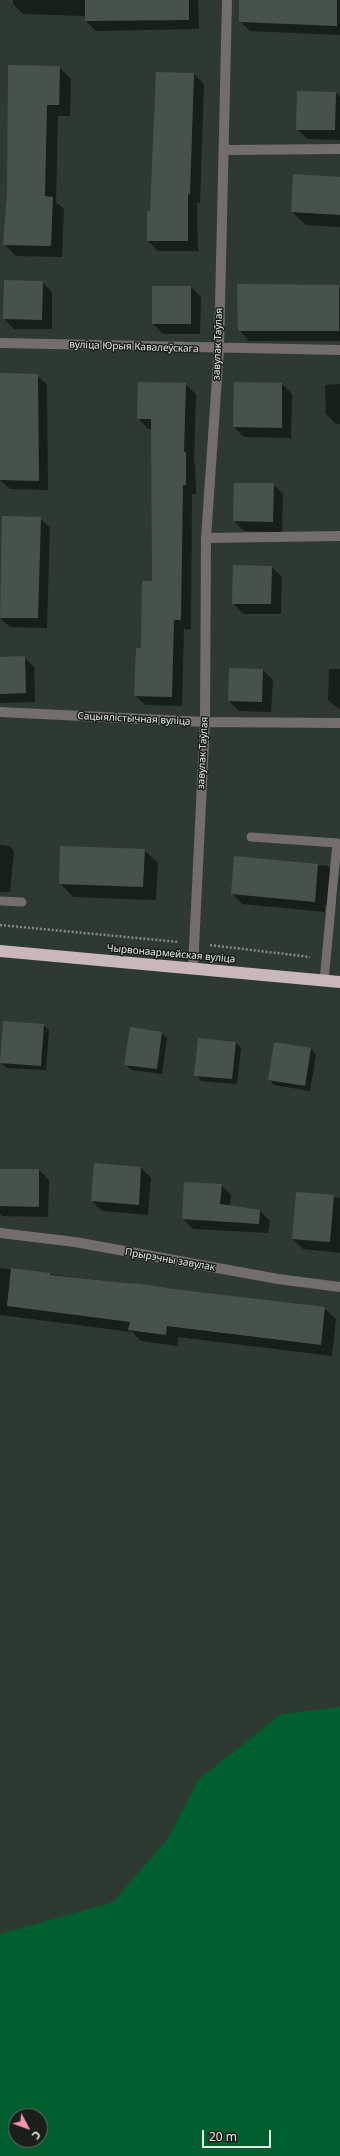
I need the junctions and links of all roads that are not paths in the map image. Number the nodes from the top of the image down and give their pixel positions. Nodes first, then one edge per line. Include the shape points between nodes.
1 (227, 0) edge
2 (340, 149) edge
3 (224, 150) junction
4 (0, 343) edge
5 (219, 349) junction
6 (340, 350) edge
7 (340, 536) edge
8 (206, 538) junction
9 (0, 712) edge
10 (205, 722) junction
11 (340, 723) edge
12 (251, 837) dead end
13 (0, 900) edge
14 (22, 902) dead end
15 (0, 951) edge
16 (193, 968) junction
17 (324, 981) junction
18 (340, 982) edge
19 (0, 1233) edge
20 (340, 1287) edge

1 - 3 street, завулак Таўлая
2 - 3 street
3 - 5 street, завулак Таўлая
4 - 5 street, вуліца Юрыя Кавалеўскага
5 - 6 street, вуліца Юрыя Кавалеўскага
5 - 8 street, завулак Таўлая
7 - 8 street
8 - 10 street, завулак Таўлая
9 - 10 street, Сацыялістычная вуліца
10 - 11 street, Сацыялістычная вуліца
10 - 16 street, завулак Таўлая
12 - 17 lane via 337,843
13 - 14 lane
15 - 16 highway, Чырвонаармейская вуліца
16 - 17 highway, Чырвонаармейская вуліца
17 - 18 highway, Чырвонаармейская вуліца
19 - 20 street, Прырэчны завулак via 75,1242 278,1279

